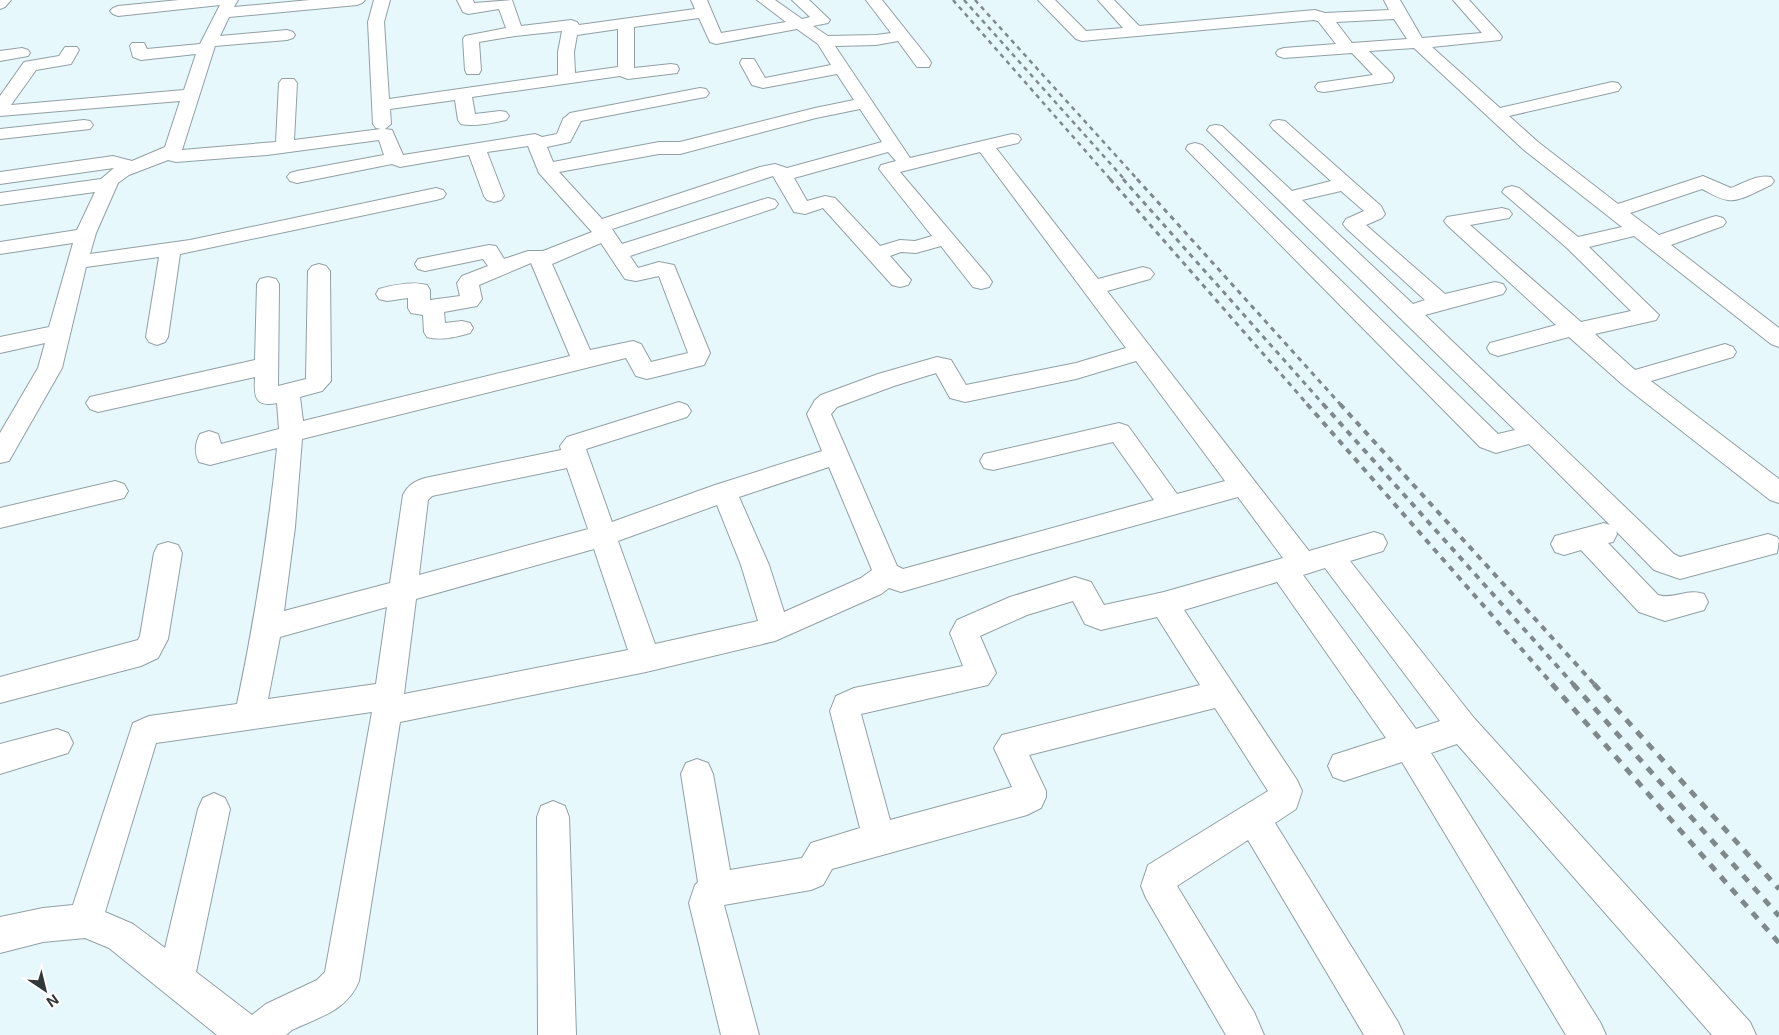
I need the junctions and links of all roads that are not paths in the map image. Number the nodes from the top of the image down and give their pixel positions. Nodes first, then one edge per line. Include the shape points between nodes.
1 (3, 0) edge
2 (357, 0) edge
3 (382, 0) edge
4 (465, 0) edge
5 (765, 0) edge
6 (800, 0) edge
7 (874, 0) edge
8 (1046, 0) edge
9 (1106, 0) edge
10 (1460, 0) edge
11 (504, 2) edge
12 (701, 3) edge
13 (0, 4) edge
14 (226, 4) edge
15 (1396, 7) edge
16 (118, 10) dead end
17 (1324, 18) junction
18 (626, 23) junction
19 (800, 25) junction
20 (515, 31) junction
21 (570, 31) junction
22 (1136, 32) junction
23 (287, 35) dead end
24 (902, 36) junction
25 (824, 41) junction
26 (1417, 41) junction
27 (208, 45) junction
28 (138, 46) dead end
29 (1352, 47) junction
30 (71, 50) dead end
31 (22, 53) dead end
32 (1284, 54) dead end
33 (0, 56) edge
34 (748, 63) dead end
35 (923, 63) dead end
36 (841, 68) junction
37 (671, 69) dead end
38 (473, 70) dead end
39 (624, 71) junction
40 (567, 78) junction
41 (288, 83) dead end
42 (1324, 87) dead end
43 (1612, 87) dead end
44 (463, 93) junction
45 (700, 93) dead end
46 (190, 95) junction
47 (864, 103) junction
48 (381, 105) junction
49 (0, 109) edge
50 (1496, 114) junction
51 (500, 116) dead end
52 (84, 125) dead end
53 (1279, 125) dead end
54 (1216, 130) dead end
55 (0, 134) edge
56 (383, 134) junction
57 (1012, 139) dead end
58 (538, 143) junction
59 (892, 145) junction
60 (984, 145) junction
61 (285, 146) junction
62 (476, 148) junction
63 (1194, 149) dead end
64 (166, 154) junction
65 (394, 158) junction
66 (905, 164) junction
67 (132, 168) junction
68 (546, 169) junction
69 (783, 174) junction
70 (297, 176) dead end
71 (0, 178) edge
72 (1764, 181) dead end
73 (109, 184) junction
74 (1344, 184) junction
75 (1512, 192) dead end
76 (436, 194) dead end
77 (494, 196) dead end
78 (1287, 198) junction
79 (0, 199) edge
80 (768, 204) dead end
81 (1616, 212) junction
82 (1502, 214) dead end
83 (1716, 222) dead end
84 (1638, 229) junction
85 (86, 236) junction
86 (606, 238) junction
87 (944, 239) junction
88 (1656, 243) junction
89 (1574, 244) junction
90 (0, 248) edge
91 (170, 250) junction
92 (876, 254) junction
93 (543, 261) junction
94 (77, 262) junction
95 (425, 264) dead end
96 (500, 269) junction
97 (319, 271) dead end
98 (1143, 274) dead end
99 (900, 280) dead end
100 (981, 282) dead end
101 (268, 284) dead end
102 (1091, 288) junction
103 (1495, 290) dead end
104 (387, 294) dead end
105 (1439, 303) junction
106 (433, 308) junction
107 (1408, 313) junction
108 (462, 328) dead end
109 (1574, 329) junction
110 (58, 333) junction
111 (157, 337) dead end
112 (1779, 339) edge
113 (0, 344) edge
114 (1498, 348) dead end
115 (1140, 352) junction
116 (1725, 352) dead end
117 (581, 360) junction
118 (266, 366) junction
119 (1631, 379) junction
120 (288, 392) junction
121 (98, 403) dead end
122 (679, 411) dead end
123 (291, 434) junction
124 (1533, 434) junction
125 (209, 440) dead end
126 (0, 454) edge
127 (838, 455) junction
128 (575, 457) junction
129 (993, 461) dead end
130 (1243, 486) junction
131 (115, 491) dead end
132 (724, 492) junction
133 (1779, 493) edge
134 (1172, 506) junction
135 (0, 518) edge
136 (1629, 528) junction
137 (603, 536) junction
138 (1374, 543) dead end
139 (1775, 546) edge
140 (168, 553) dead end
141 (1306, 563) junction
142 (887, 574) junction
143 (404, 591) junction
144 (1694, 602) dead end
145 (1164, 604) junction
146 (267, 628) junction
147 (775, 629) junction
148 (646, 659) junction
149 (0, 690) edge
150 (1222, 693) junction
151 (388, 703) junction
152 (250, 715) junction
153 (1463, 728) junction
154 (57, 743) dead end
155 (1409, 745) junction
156 (0, 759) edge
157 (1344, 766) dead end
158 (697, 774) dead end
159 (214, 809) dead end
160 (553, 817) dead end
161 (1253, 818) junction
162 (879, 840) junction
163 (716, 889) junction
164 (85, 921) junction
165 (0, 935) edge
166 (176, 979) junction
167 (227, 1028) edge
168 (256, 1035) edge
169 (557, 1035) edge
170 (740, 1035) edge
171 (1245, 1035) edge
172 (1385, 1035) edge
173 (1587, 1035) edge
174 (1737, 1035) edge

1 - 13 street
2 - 14 street
3 - 48 street via 376,22
4 - 11 street via 468,9
5 - 19 street
6 - 19 street via 822,20
7 - 24 street
8 - 22 street via 1082,36
9 - 22 street
10 - 26 street via 1494,37
11 - 20 street
12 - 18 street via 647,14
12 - 19 street via 716,39
14 - 16 street
14 - 27 street
15 - 17 street
15 - 26 street
17 - 22 street via 1315,15
17 - 29 street
18 - 21 street
18 - 39 street
19 - 25 street
20 - 21 street via 568,24 571,25
20 - 38 street via 470,39
21 - 40 street via 566,52
23 - 27 street
24 - 25 street
24 - 35 street
25 - 36 street
26 - 29 street
26 - 50 street
27 - 28 street via 141,55
27 - 46 street
29 - 32 street
29 - 42 street via 1386,78
30 - 49 street via 65,60 30,66
31 - 33 street
34 - 36 street via 758,81 763,83
36 - 47 street
37 - 39 street via 628,74
39 - 40 street
40 - 44 street
41 - 61 street
43 - 50 street
44 - 48 street
44 - 51 street via 467,120
45 - 58 street via 576,117 564,138
46 - 49 street
46 - 64 street via 173,150
47 - 59 street
47 - 68 street via 680,148 659,148
48 - 56 street
50 - 81 street via 1531,146
52 - 55 street
53 - 74 street
54 - 78 street
56 - 61 street
56 - 65 street via 388,135
57 - 60 street
58 - 62 street via 533,139
58 - 68 street
59 - 66 street
59 - 69 street
60 - 66 street
60 - 102 street
61 - 64 street via 176,156
62 - 65 street via 400,161
62 - 77 street
63 - 124 street via 1490,441 1496,444
64 - 67 street
65 - 70 street
66 - 87 street via 888,170
67 - 71 street via 113,162
67 - 73 street via 114,176
68 - 86 street
69 - 86 street via 767,171
69 - 92 street via 801,208 823,200 828,202
72 - 81 street via 1731,195 1703,182
73 - 79 street
73 - 85 street
74 - 78 street
74 - 105 street via 1375,212 1353,224
75 - 89 street
76 - 91 street
78 - 107 street
80 - 86 street
81 - 84 street
82 - 109 street via 1454,221
83 - 88 street
84 - 88 street
84 - 89 street
85 - 90 street
85 - 94 street
86 - 93 street
86 - 117 street via 633,276 663,268 667,270 699,356 647,372 633,349
87 - 92 street via 916,247 900,246
87 - 100 street
88 - 112 street
89 - 109 street via 1648,315
91 - 94 street
91 - 111 street
92 - 99 street
93 - 96 street via 533,256
93 - 117 street via 541,266
94 - 110 street
95 - 96 street via 489,251
96 - 106 street via 469,282 469,301
97 - 120 street via 319,381
98 - 102 street
101 - 118 street
102 - 115 street
103 - 105 street
104 - 106 street via 419,290 419,308
105 - 107 street
106 - 108 street via 435,332
107 - 124 street
109 - 114 street
109 - 119 street
110 - 113 street
110 - 126 street via 45,380
115 - 127 street via 1076,371 965,394 958,392 940,365 886,380 829,401 820,410
115 - 130 street
116 - 119 street
117 - 123 street via 575,365
118 - 120 street via 266,394
118 - 121 street
119 - 133 street
120 - 123 street
122 - 128 street via 576,443 572,446
123 - 125 street via 210,456
123 - 146 street
124 - 136 street
127 - 132 street
127 - 142 street
128 - 137 street
128 - 143 street via 425,488 419,492 416,495
129 - 134 street via 1119,432
130 - 134 street
130 - 141 street
131 - 135 street
132 - 137 street
132 - 147 street via 755,565
134 - 142 street via 901,581
136 - 139 street via 1664,562 1680,568
136 - 144 street via 1576,542 1649,604 1665,609
137 - 143 street
137 - 148 street
138 - 141 street
140 - 149 street via 154,639 148,649
141 - 145 street
141 - 153 street
141 - 155 street
142 - 147 street via 871,586
143 - 146 street
143 - 151 street
145 - 150 street
145 - 162 street via 1100,618 1081,590 1075,588 1020,605 965,631 981,673 978,676 847,706 845,711
146 - 152 street
147 - 148 street
148 - 151 street
150 - 161 street via 1286,791 1285,798
150 - 162 street via 1013,745 1010,748 1030,797
151 - 152 street
151 - 168 street via 341,981 330,993 279,1017
152 - 164 street via 153,728 144,733
153 - 155 street
153 - 174 street
154 - 156 street
155 - 157 street
155 - 173 street
158 - 163 street
159 - 166 street
160 - 169 street
161 - 171 street via 1160,877 1158,882
161 - 172 street
162 - 163 street via 823,855 811,873
163 - 170 street via 707,897 706,903
164 - 165 street via 43,925
164 - 166 street via 121,936
166 - 167 street

